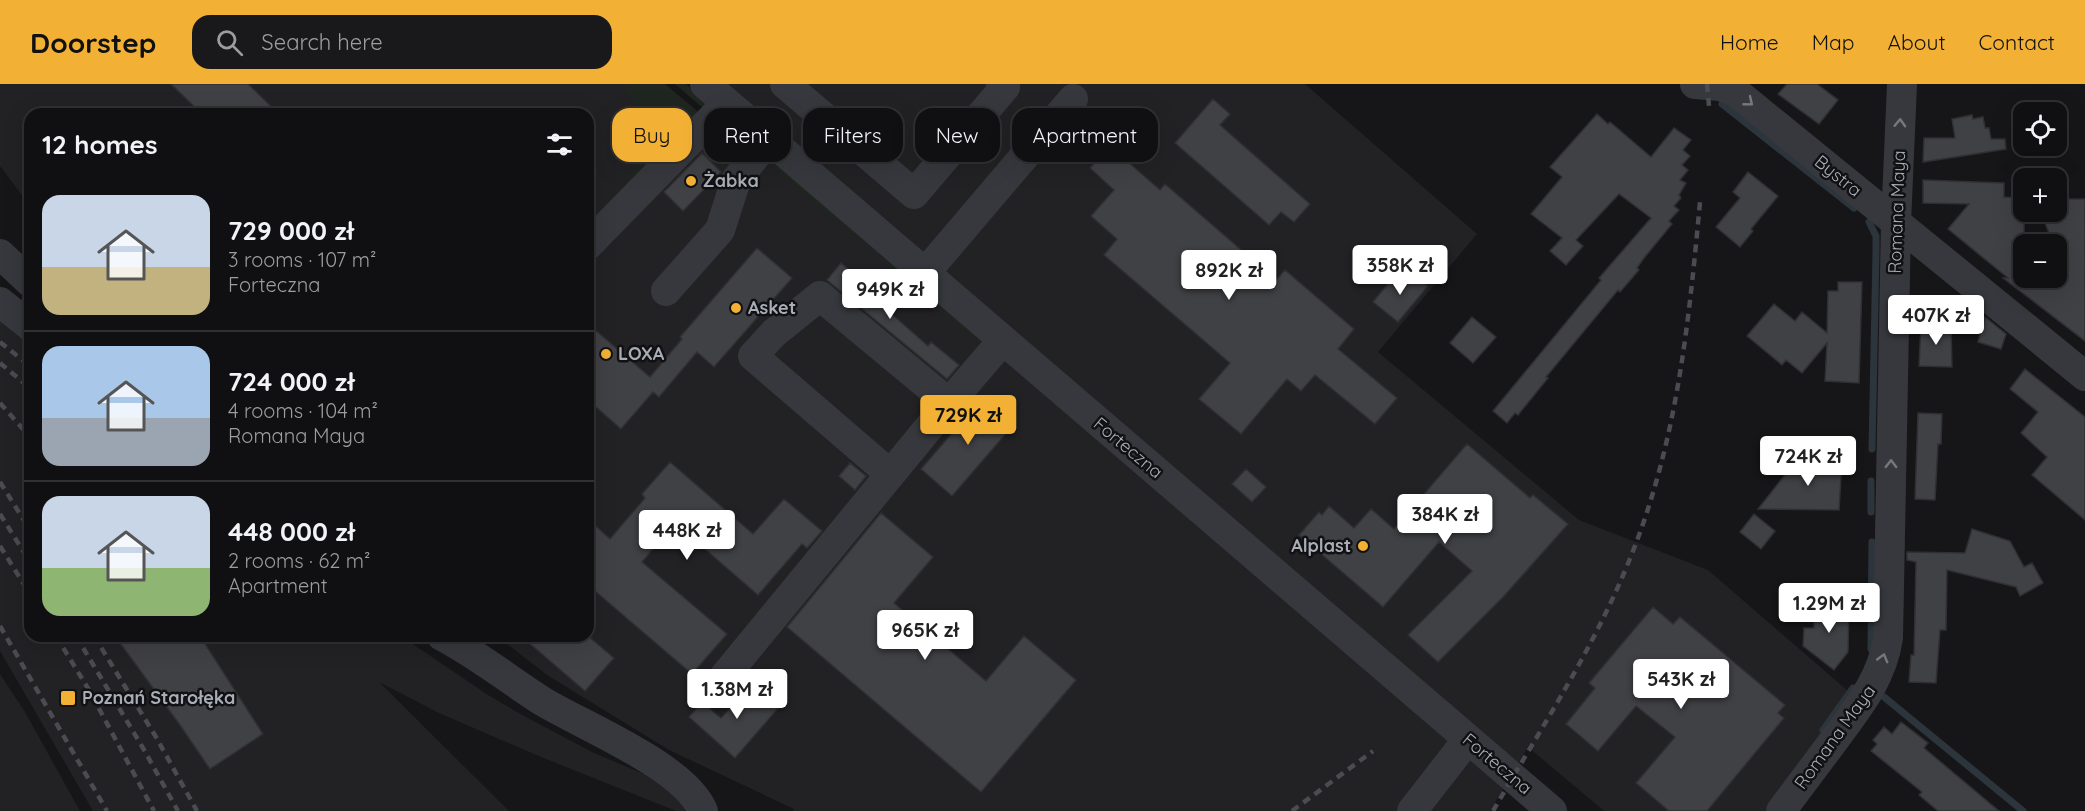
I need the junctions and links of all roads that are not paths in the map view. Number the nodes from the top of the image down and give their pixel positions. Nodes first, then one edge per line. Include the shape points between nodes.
1 (784, 84) edge
2 (1001, 84) edge
3 (1695, 84) edge
4 (1902, 84) edge
5 (716, 93) edge
6 (1072, 99) dead end
7 (733, 108) edge
8 (791, 158) edge
9 (750, 162) edge
10 (1896, 223) junction
11 (594, 238) edge
12 (0, 254) edge
13 (925, 273) junction
14 (24, 276) edge
15 (666, 291) dead end
16 (0, 302) edge
17 (24, 321) edge
18 (1003, 340) junction
19 (2085, 376) edge
20 (949, 403) junction
21 (890, 474) junction
22 (454, 642) edge
23 (719, 682) dead end
24 (1468, 739) junction
25 (703, 811) edge
26 (1412, 811) edge
27 (1552, 811) edge
28 (1781, 811) edge

1 - 2 street via 914,194 1005,87
3 -> 10 street, Bystra via 1720,86 1737,93
10 -> 4 street, Romana Maya
5 - 7 street, Forteczna
5 - 11 street
6 - 13 street
8 - 13 street, Forteczna
9 - 15 street via 736,180 720,230
10 - 19 street, Bystra
28 -> 10 street, Romana Maya via 1858,708 1874,683 1886,652
12 - 14 street
13 - 18 street, Forteczna
16 - 17 street
18 - 20 street
18 - 24 street, Forteczna
20 - 21 street
20 - 21 street via 820,296 774,333 753,356
21 - 23 street
22 - 25 street via 543,701 659,765 698,799
24 - 26 street
24 - 27 street, Forteczna

